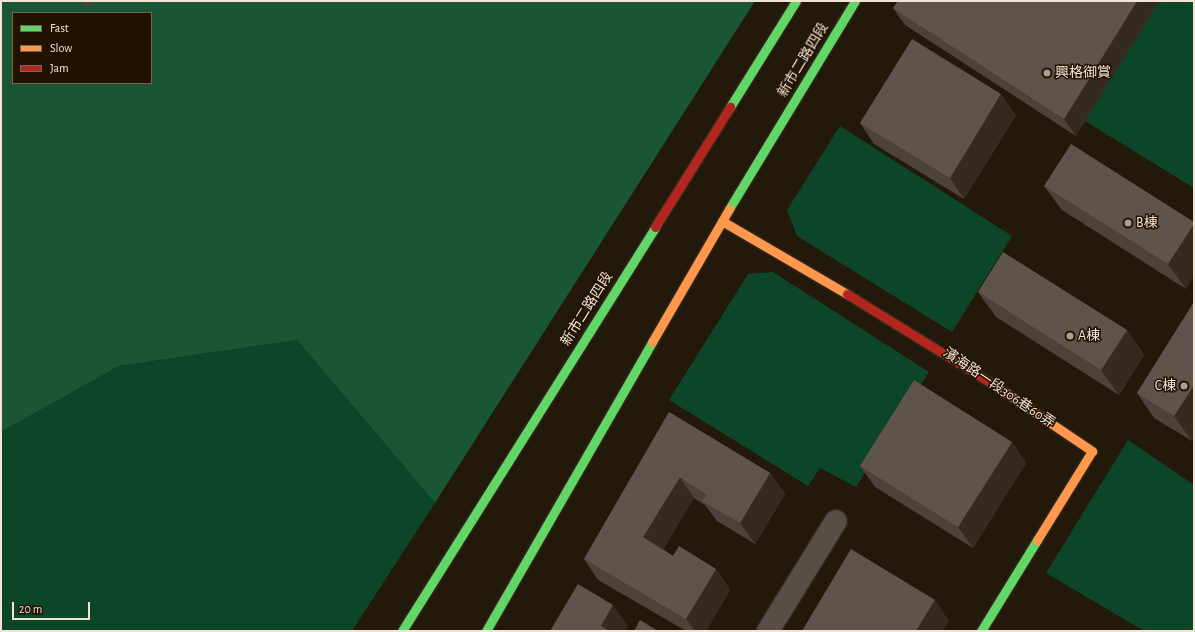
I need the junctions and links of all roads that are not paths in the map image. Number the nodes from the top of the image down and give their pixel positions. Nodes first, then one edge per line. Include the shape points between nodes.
1 (796, 1) edge
2 (855, 1) edge
3 (722, 221) junction
4 (836, 521) dead end
5 (402, 631) edge
6 (486, 631) edge
7 (768, 631) edge
8 (981, 631) edge

1 - 5 street, 新市二路四段
2 - 3 street, 新市二路四段
3 - 6 street, 新市二路四段
3 - 8 street, 濱海路一段306巷60弄 via 950,354 1092,451
4 - 7 street

